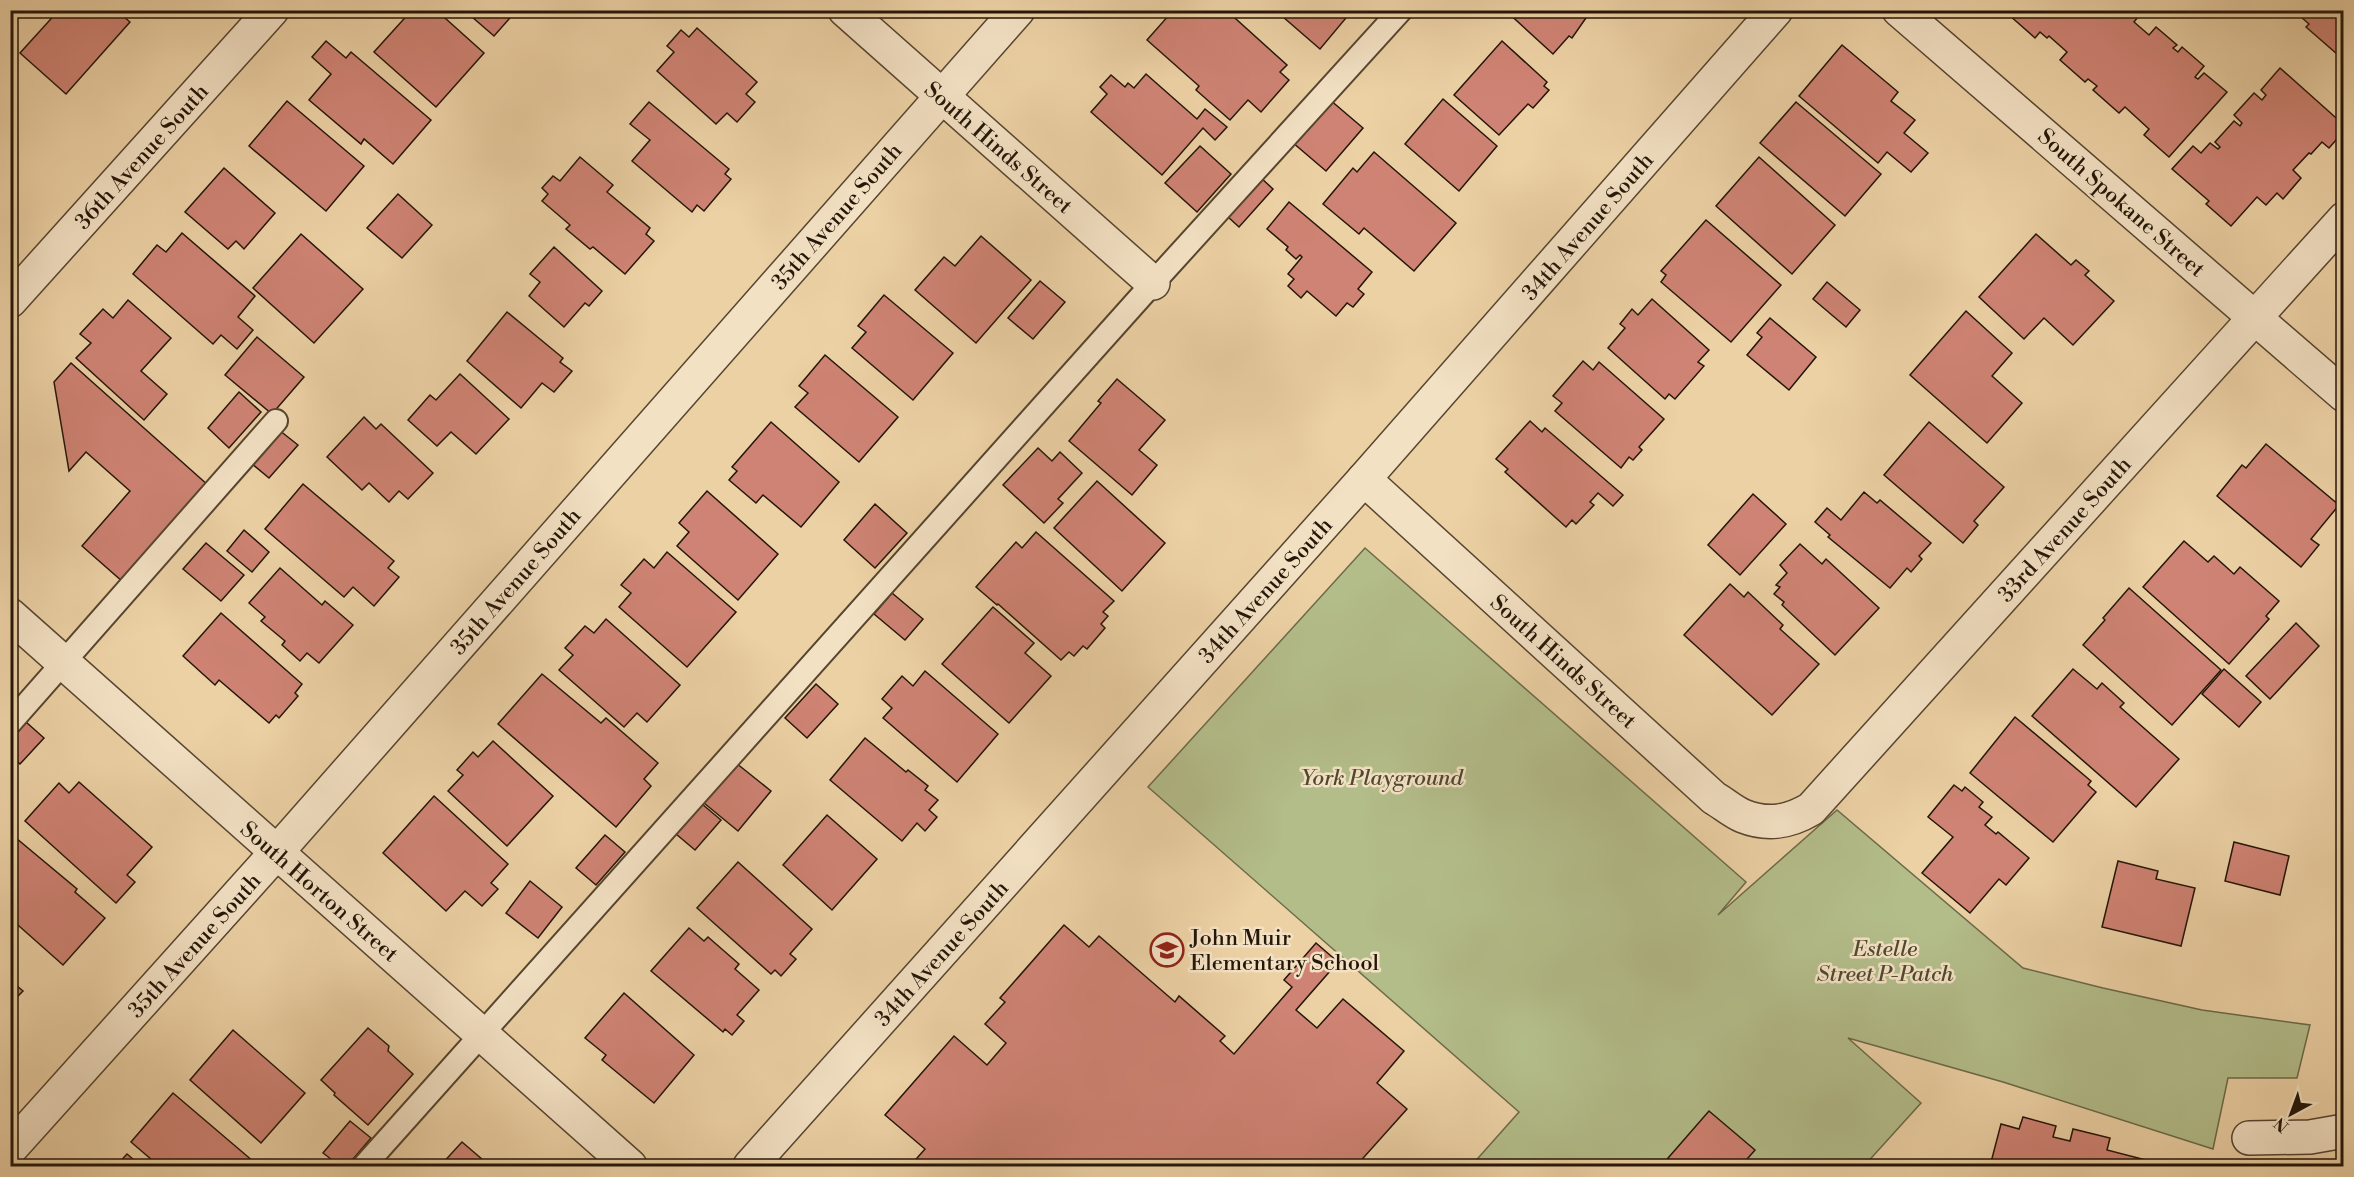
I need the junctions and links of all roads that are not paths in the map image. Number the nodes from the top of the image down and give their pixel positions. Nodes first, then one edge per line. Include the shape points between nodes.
1 (272, 10) edge
2 (845, 10) edge
3 (1018, 10) edge
4 (1401, 10) edge
5 (1776, 10) edge
6 (1899, 10) edge
7 (941, 97) junction
8 (2343, 219) edge
9 (1153, 283) junction
10 (10, 302) edge
11 (2256, 317) junction
12 (2343, 395) edge
13 (276, 421) dead end
14 (1364, 479) junction
15 (10, 615) edge
16 (63, 664) junction
17 (10, 723) edge
18 (1775, 822) joint
19 (276, 853) junction
20 (482, 1033) junction
21 (2343, 1131) edge
22 (2249, 1138) dead end
23 (10, 1149) edge
24 (364, 1167) edge
25 (630, 1167) edge
26 (750, 1167) edge

1 - 10 street, 36th Avenue South
2 - 7 street, South Hinds Street
3 - 7 street, 35th Avenue South
4 - 9 lane
5 - 14 street, 34th Avenue South
6 - 11 street, South Spokane Street
7 - 9 street, South Hinds Street
7 - 19 street, 35th Avenue South
8 - 11 street, 33rd Avenue South
9 - 20 lane
11 - 12 street, South Spokane Street
11 - 18 street, 33rd Avenue South via 1811,809 1792,820
13 - 16 lane
14 - 18 street, South Hinds Street via 1714,798 1742,816
14 - 26 street, 34th Avenue South
15 - 16 street, South Horton Street
16 - 17 lane
16 - 19 street, South Horton Street
19 - 20 street, South Horton Street
19 - 23 street, 35th Avenue South
20 - 24 lane
20 - 25 street, South Horton Street
21 - 22 street via 2310,1137

